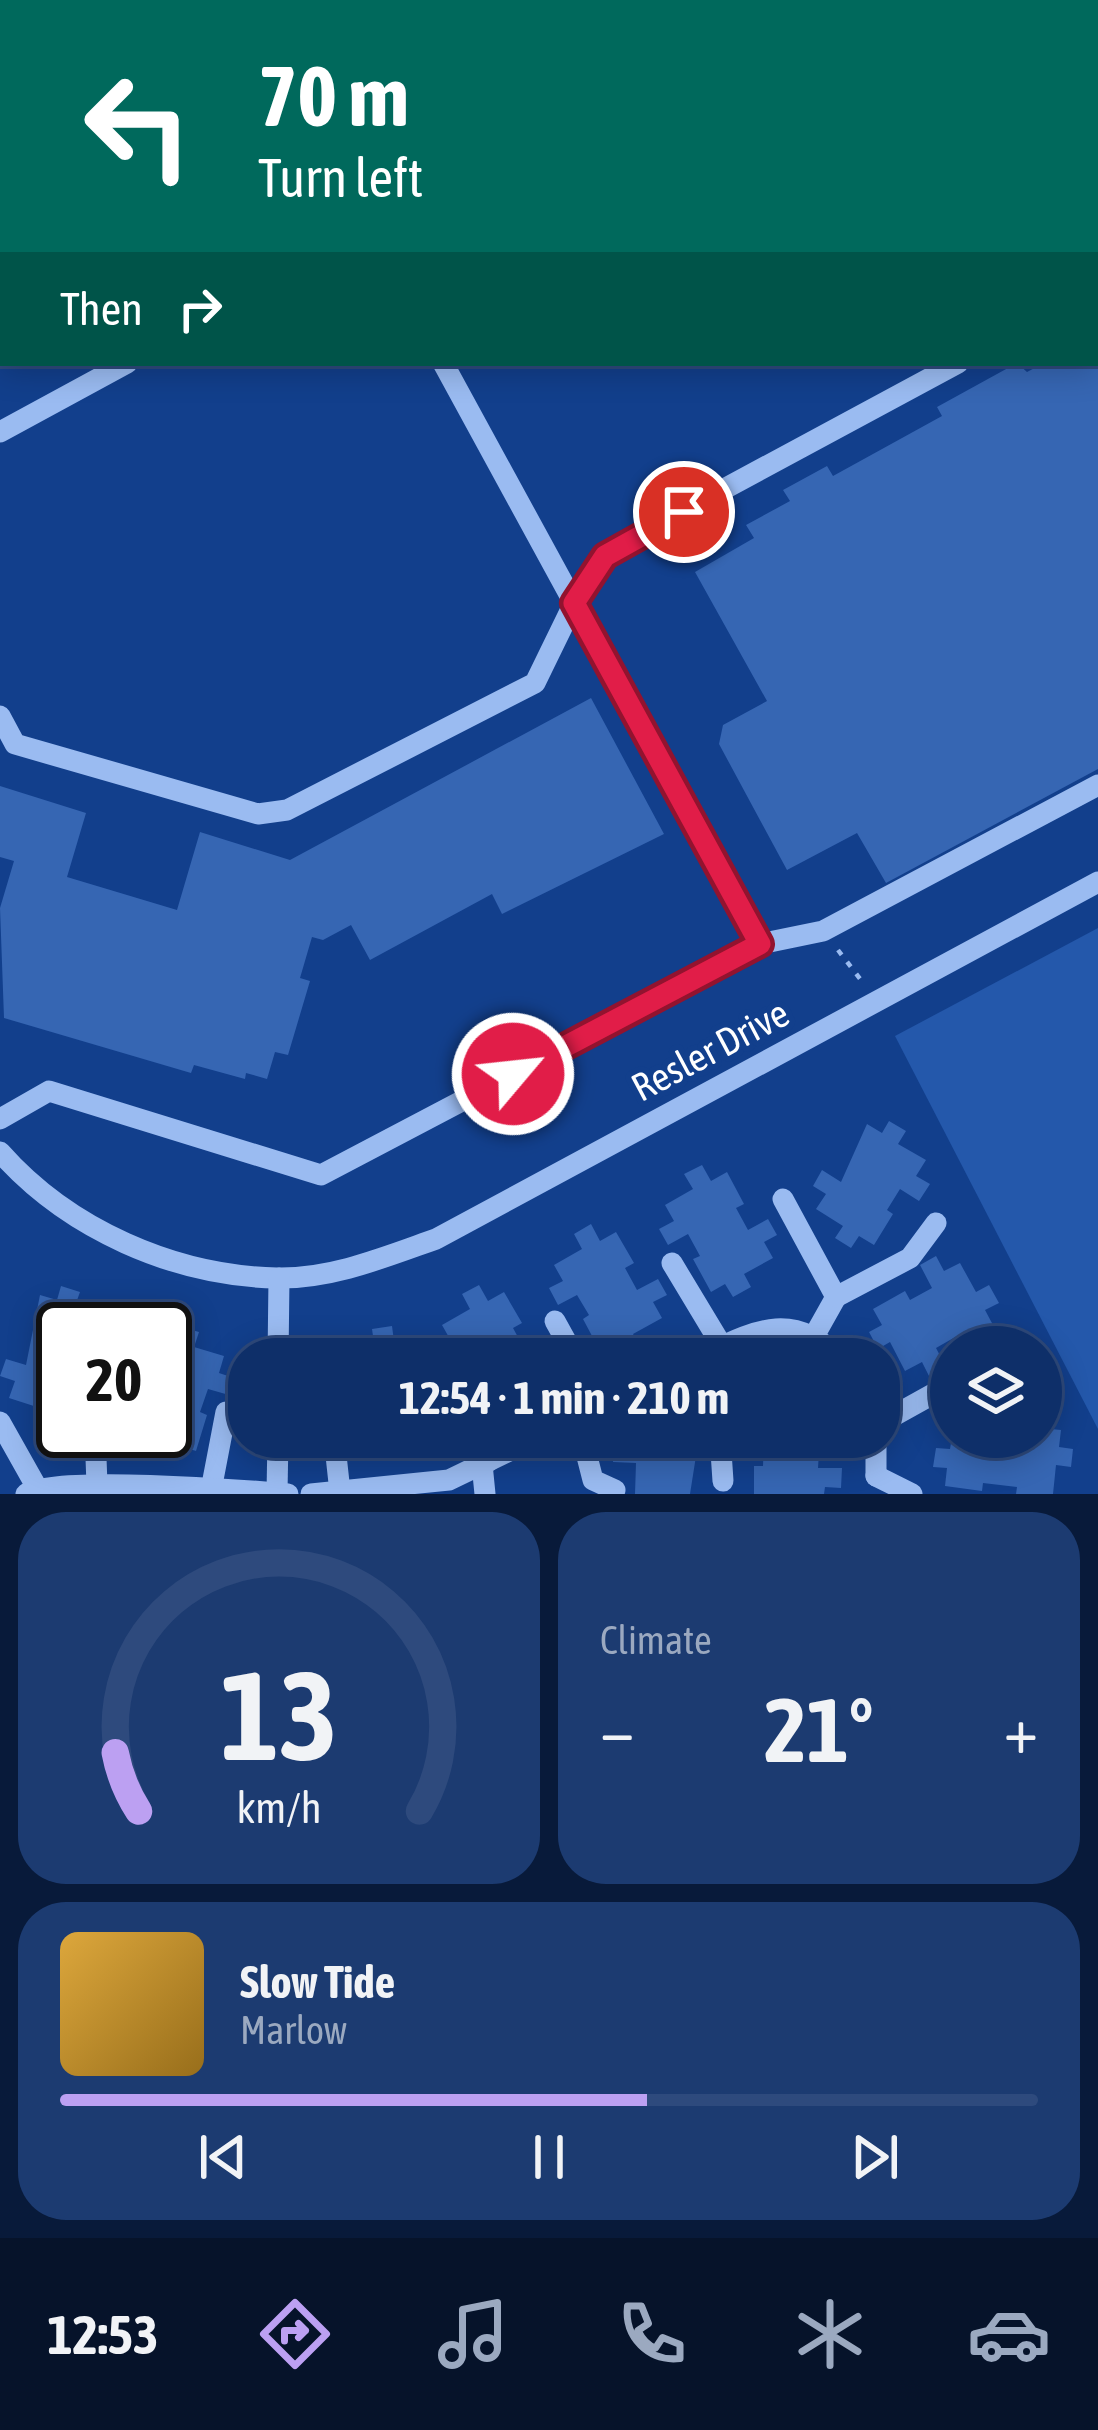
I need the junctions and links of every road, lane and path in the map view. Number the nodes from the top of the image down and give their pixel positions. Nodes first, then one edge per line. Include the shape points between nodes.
1 (121, 366) edge
2 (445, 366) edge
3 (952, 366) edge
4 (0, 432) edge
5 (574, 603) junction
6 (0, 716) edge
7 (1098, 785) edge
8 (1098, 882) edge
9 (824, 931) junction
10 (760, 944) junction
11 (865, 985) dead end
12 (0, 1119) edge
13 (0, 1152) edge
14 (783, 1199) dead end
15 (936, 1223) dead end
16 (672, 1263) dead end
17 (279, 1278) junction
18 (836, 1297) junction
19 (555, 1321) dead end
20 (278, 1338) edge
21 (564, 1338) edge
22 (702, 1338) edge
23 (742, 1338) edge
24 (813, 1338) joint
25 (930, 1396) edge
26 (226, 1412) dead end
27 (900, 1412) edge
28 (0, 1422) edge
29 (96, 1458) edge
30 (278, 1458) edge
31 (336, 1458) edge
32 (483, 1458) edge
33 (495, 1458) edge
34 (587, 1458) edge
35 (721, 1458) edge
36 (485, 1463) junction
37 (723, 1481) dead end
38 (98, 1485) junction
39 (870, 1485) edge
40 (31, 1490) edge
41 (211, 1490) junction
42 (615, 1490) dead end
43 (340, 1492) edge
44 (368, 1492) edge
45 (277, 1493) edge
46 (287, 1494) edge
47 (310, 1494) edge
48 (485, 1494) edge
49 (912, 1494) edge

1 - 4 street
2 - 5 street
3 - 5 street via 623,543
5 - 6 street via 535,683 287,810 258,814 15,744
5 - 10 street
7 - 9 street
8 - 17 street, Resler Drive via 436,1239 355,1268
9 - 10 street
9 - 11 path
10 - 12 street via 321,1175 49,1091
13 - 17 street, Resler Drive via 66,1212 131,1246 205,1270
14 - 18 street
15 - 18 street via 910,1258
16 - 22 street
17 - 20 street
18 - 24 street
19 - 21 street
23 - 24 street via 766,1326
25 - 27 street
26 - 41 street
28 - 40 street
29 - 38 street
30 - 45 street
31 - 43 street
32 - 36 street
33 - 36 street
34 - 42 street via 593,1480
35 - 37 street
36 - 44 street via 448,1480
36 - 48 street
38 - 40 street
38 - 41 street
39 - 49 street
41 - 45 street
43 - 44 street
43 - 47 street
45 - 46 street

